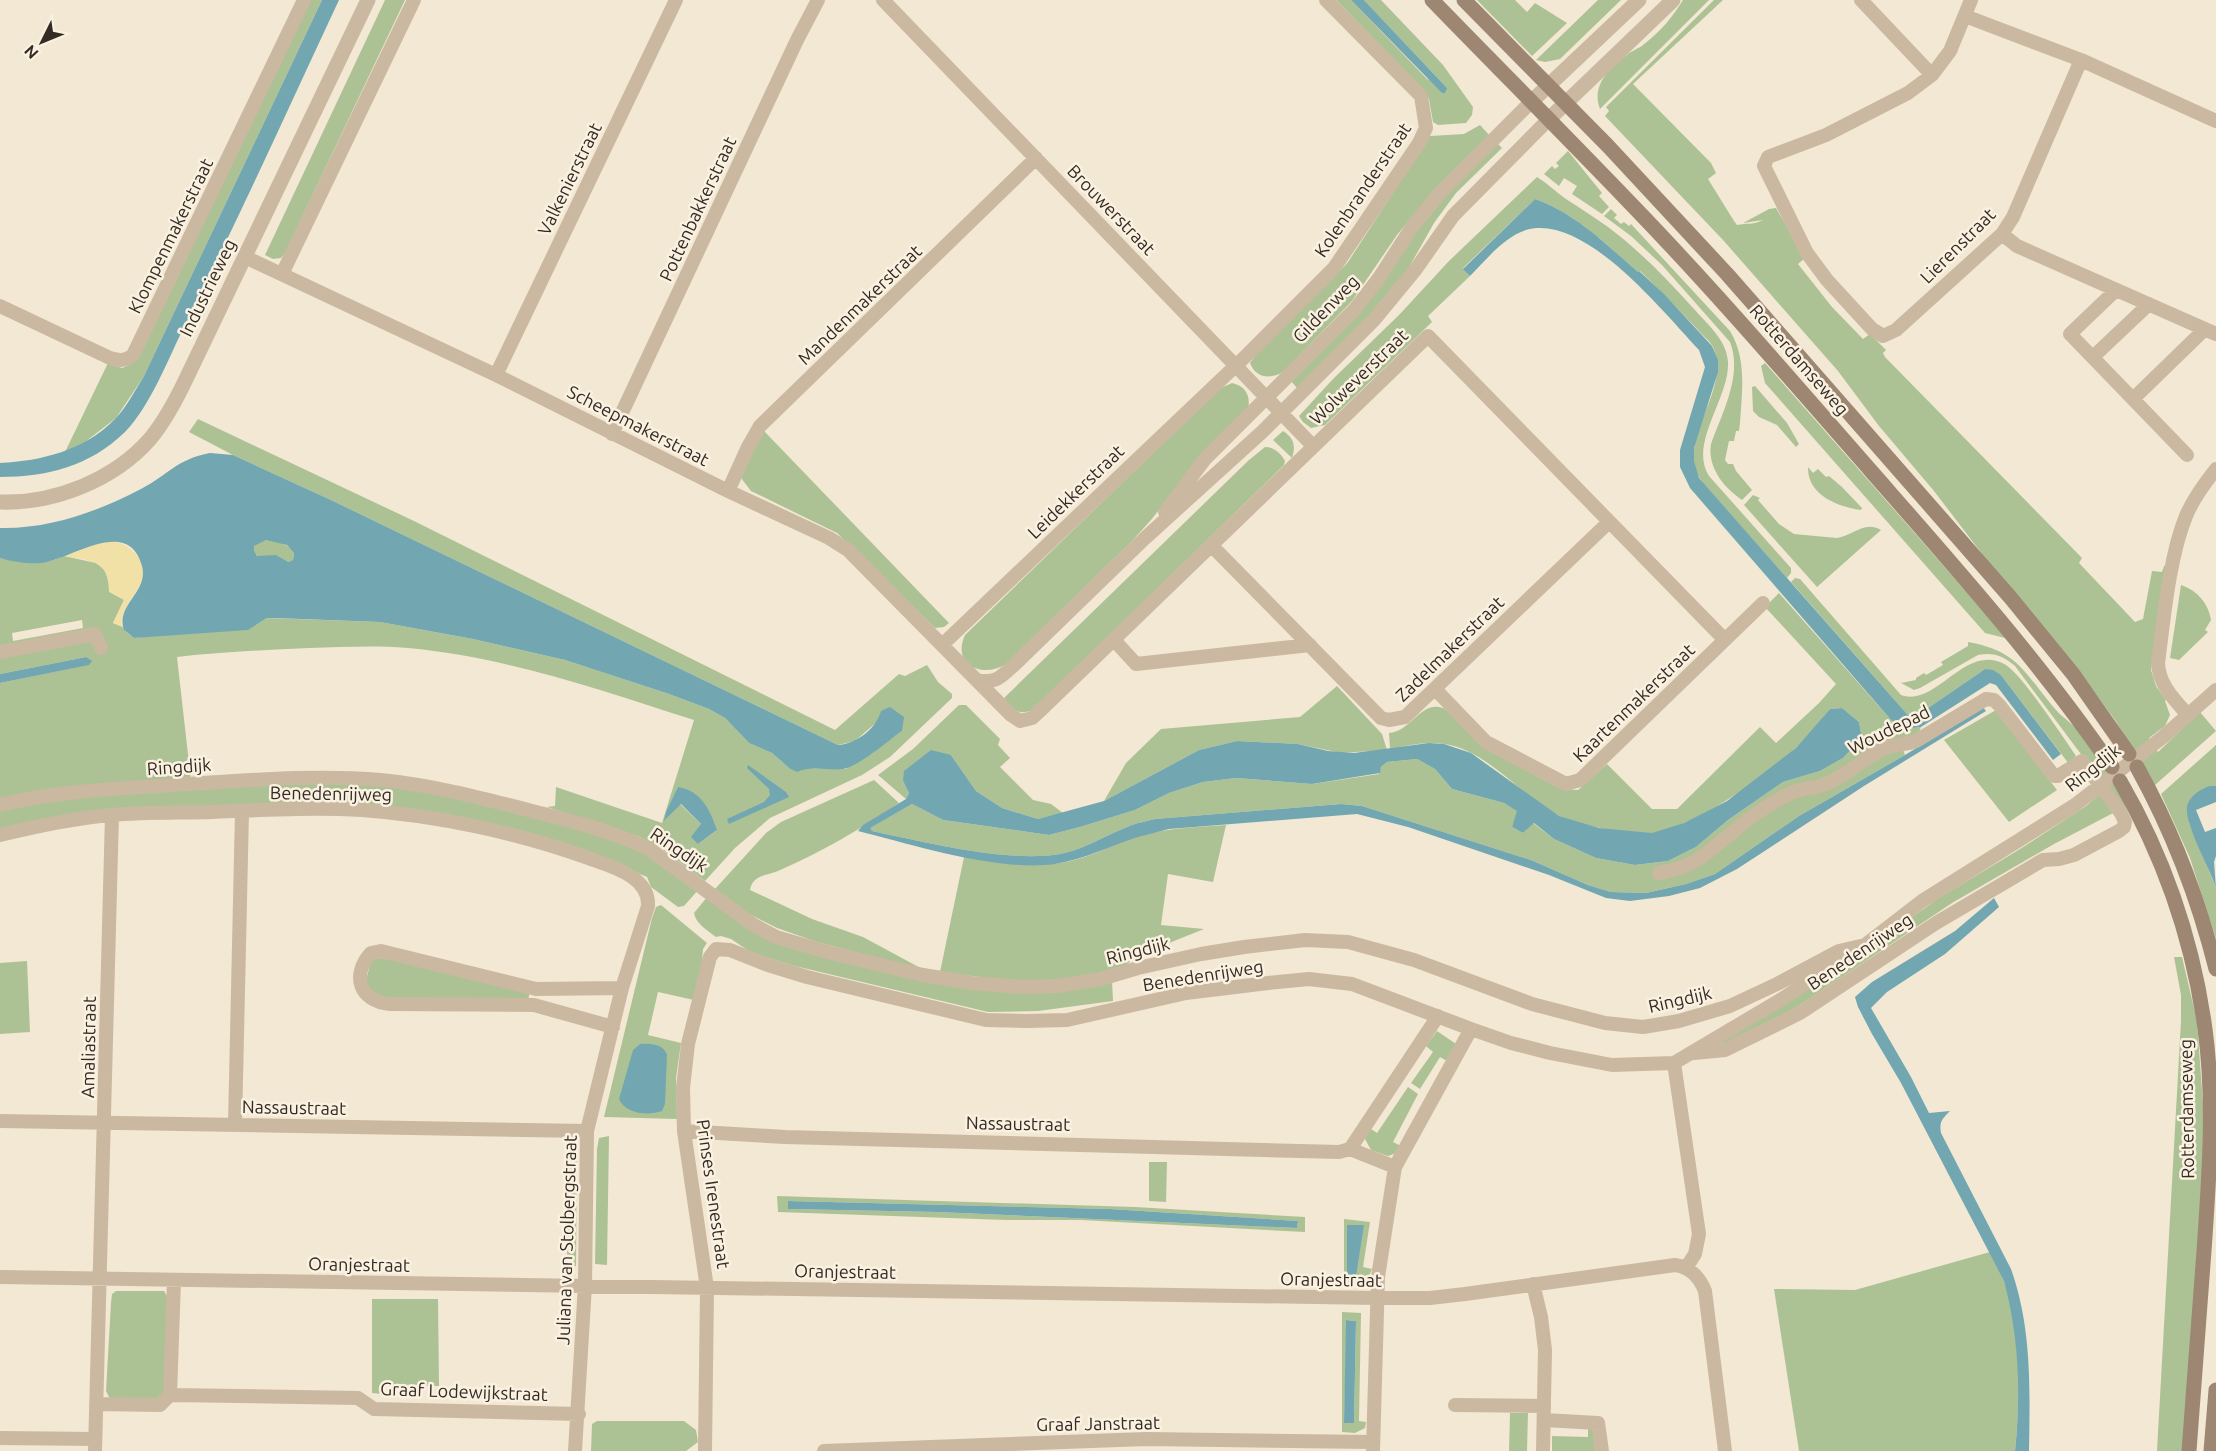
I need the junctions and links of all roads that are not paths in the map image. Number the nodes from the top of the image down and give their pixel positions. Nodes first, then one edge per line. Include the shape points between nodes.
1 (304, 0) edge
2 (368, 0) edge
3 (414, 0) edge
4 (676, 0) edge
5 (818, 0) edge
6 (1326, 0) edge
7 (1432, 0) edge
8 (1464, 0) edge
9 (1639, 0) edge
10 (1673, 0) edge
11 (1861, 0) edge
12 (1971, 0) edge
13 (887, 2) edge
14 (1965, 16) junction
15 (2081, 60) junction
16 (1932, 75) junction
17 (1549, 87) junction
18 (1531, 102) junction
19 (1565, 103) junction
20 (1548, 120) junction
21 (2216, 121) edge
22 (1036, 158) junction
23 (2002, 234) junction
24 (245, 257) junction
25 (282, 273) junction
26 (2116, 290) junction
27 (2149, 303) junction
28 (0, 306) edge
29 (2210, 331) edge
30 (2093, 357) junction
31 (1236, 365) junction
32 (496, 375) junction
33 (1268, 397) junction
34 (2134, 398) junction
35 (1282, 412) junction
36 (612, 434) junction
37 (1313, 446) junction
38 (2187, 455) dead end
39 (2216, 469) edge
40 (728, 491) junction
41 (0, 502) edge
42 (1609, 522) junction
43 (1144, 540) junction
44 (1211, 545) junction
45 (1763, 603) dead end
46 (1114, 640) junction
47 (1725, 640) junction
48 (942, 645) junction
49 (1310, 645) junction
50 (101, 648) dead end
51 (0, 652) edge
52 (976, 680) junction
53 (1435, 689) junction
54 (2216, 690) edge
55 (2188, 715) junction
56 (2082, 761) joint
57 (0, 805) edge
58 (242, 811) junction
59 (112, 815) junction
60 (0, 835) edge
61 (1659, 873) dead end
62 (646, 894) joint
63 (1865, 945) junction
64 (716, 949) joint
65 (2216, 969) edge
66 (622, 988) junction
67 (536, 989) junction
68 (534, 1005) junction
69 (1438, 1016) junction
70 (612, 1027) junction
71 (1471, 1029) junction
72 (1689, 1053) junction
73 (1674, 1063) junction
74 (0, 1121) edge
75 (104, 1123) junction
76 (235, 1125) junction
77 (587, 1131) junction
78 (684, 1131) junction
79 (1350, 1149) junction
80 (1395, 1167) junction
81 (1686, 1268) junction
82 (0, 1277) edge
83 (101, 1279) junction
84 (174, 1281) junction
85 (1533, 1284) junction
86 (585, 1285) junction
87 (707, 1288) junction
88 (1377, 1299) junction
89 (2216, 1390) edge
90 (170, 1395) junction
91 (96, 1404) junction
92 (1455, 1405) dead end
93 (1544, 1413) junction
94 (579, 1414) junction
95 (0, 1438) edge
96 (95, 1445) edge
97 (1373, 1447) edge
98 (704, 1450) edge
99 (575, 1451) edge
100 (720, 1451) edge
101 (824, 1451) edge
102 (1543, 1451) edge
103 (1602, 1451) edge
104 (1725, 1451) edge
105 (2189, 1451) edge
106 (2211, 1451) edge

1 - 28 street, Klompenmakerstraat via 133,355 119,361 110,358
2 - 24 street, Industrieweg
3 - 25 street
4 - 32 street, Valkenierstraat
5 - 36 street, Pottenbakkerstraat
6 - 31 street, Kolenbranderstraat via 1421,96 1426,128 1334,268
7 - 18 main road, Rotterdamseweg
8 - 17 main road, Rotterdamseweg
9 - 17 street
10 - 19 street
11 - 16 street
12 - 14 street
13 - 22 street, Brouwerstraat
14 - 15 street
14 - 16 street via 1950,51
15 - 21 street
15 - 23 street, Lierenstraat
16 - 23 street, Lierenstraat via 1908,93 1826,135 1768,157 1764,166 1807,253 1827,280 1882,336 1896,330
17 - 18 street
17 - 19 main road, Rotterdamseweg
18 - 20 main road, Rotterdamseweg
18 - 33 street, Gildenweg via 1439,194 1369,292
19 - 20 street
19 - 65 main road, Rotterdamseweg via 1727,274 2073,674 2133,760 2164,819 2182,857
20 - 35 street, Gildenweg via 1453,216 1374,320
20 - 105 main road, Rotterdamseweg via 1692,269 2035,662 2116,774 2146,830 2189,947 2205,1029 2209,1075 2208,1196
22 - 31 street, Brouwerstraat
22 - 40 street, Mandenmakerstraat via 760,426
23 - 26 street via 2017,246
24 - 25 street, Scheepmakerstraat
24 - 41 street, Industrieweg via 176,398 150,438 117,467 78,488 53,497
25 - 32 street, Scheepmakerstraat
26 - 27 street
26 - 30 street via 2070,334
27 - 29 street
27 - 30 street
29 - 34 street
30 - 34 street
31 - 33 street, Brouwerstraat
31 - 48 street, Leidekkerstraat
32 - 36 street, Scheepmakerstraat
33 - 35 street, Brouwerstraat
33 - 43 street, Gildenweg via 1205,459
34 - 38 street
35 - 37 street, Brouwerstraat
35 - 43 street, Gildenweg
36 - 40 street, Scheepmakerstraat
37 - 42 street, Wolweverstraat via 1428,336
37 - 44 street, Wolweverstraat
39 - 55 street via 2195,498 2180,536 2158,663 2166,689
40 - 48 street, Scheepmakerstraat via 848,550
42 - 47 street, Wolweverstraat
42 - 53 street, Zadelmakerstraat
43 - 52 street, Gildenweg via 998,679 989,683
44 - 46 street, Wolweverstraat
44 - 49 street, Zadelmakerstraat
45 - 47 street, Kaartenmakerstraat
46 - 49 street via 1137,664
46 - 52 street, Wolweverstraat via 1032,718 1020,721 1011,716
47 - 53 street, Kaartenmakerstraat via 1580,780 1566,784 1486,742
48 - 52 street, Scheepmakerstraat
49 - 53 street, Zadelmakerstraat via 1381,718 1405,717
50 - 51 street via 95,634
54 - 55 street, Ringdijk
55 - 63 street, Ringdijk via 2059,817 1922,901
56 - 61 street, Woudepad via 2054,776 2001,706 1986,699 1916,741 1870,756 1836,779 1813,788 1797,789 1734,830 1703,857 1682,868
56 - 72 street, Benedenrijweg via 2121,813 2125,825 2119,831 2074,855 2043,860 1936,923 1800,1013 1725,1050
57 - 63 street, Ringdijk via 34,797 160,786 310,778 381,780 435,788 606,831 649,849 776,937 923,975 1022,987 1101,979 1244,947 1305,940 1348,942 1414,960 1550,1009 1605,1023 1643,1027 1730,1006 1839,951
58 - 59 street, Benedenrijweg
58 - 62 street, Benedenrijweg via 360,810 438,819 578,855 624,872
58 - 76 street
59 - 60 street, Benedenrijweg via 61,821
59 - 75 street, Amaliastraat
62 - 66 street, Juliana van Stolbergstraat via 647,909
63 - 72 street, Benedenrijweg
64 - 69 street, Benedenrijweg via 730,950 807,977 986,1020 1067,1020 1186,993 1309,979 1352,984
64 - 78 street, Prinses Irenestraat via 710,957 688,1044
66 - 67 street
66 - 70 street, Juliana van Stolbergstraat
67 - 68 street
67 - 68 street via 381,951 371,953 361,973 365,995 375,1002
68 - 70 street
69 - 71 street, Benedenrijweg
69 - 79 street
70 - 77 street, Juliana van Stolbergstraat
71 - 73 street, Benedenrijweg via 1521,1046 1612,1065
71 - 80 street
72 - 73 street, Benedenrijweg
73 - 81 street via 1699,1234 1695,1254
74 - 75 street, Nassaustraat
75 - 76 street, Nassaustraat
75 - 83 street, Amaliastraat
76 - 77 street, Nassaustraat
77 - 86 street, Juliana van Stolbergstraat
78 - 79 street, Nassaustraat via 1339,1152
78 - 87 street, Prinses Irenestraat
79 - 80 street
80 - 88 street
81 - 85 street, Oranjestraat via 1662,1266
81 - 104 street via 1705,1291
82 - 83 street, Oranjestraat
83 - 84 street, Oranjestraat
83 - 91 street, Amaliastraat
84 - 86 street, Oranjestraat
84 - 90 street
85 - 88 street, Oranjestraat via 1430,1298
85 - 93 street via 1545,1350
86 - 87 street, Oranjestraat
86 - 94 street, Juliana van Stolbergstraat
87 - 88 street, Oranjestraat
87 - 98 street, Prinses Irenestraat
88 - 97 street
89 - 106 main road
90 - 91 street via 160,1405
90 - 94 street, Graaf Lodewijkstraat via 358,1398 374,1408
91 - 96 street
92 - 93 street
93 - 102 street
93 - 103 street via 1598,1423
94 - 99 street, Juliana van Stolbergstraat
95 - 96 street
97 - 101 street, Graaf Janstraat via 1147,1439
98 - 100 street

